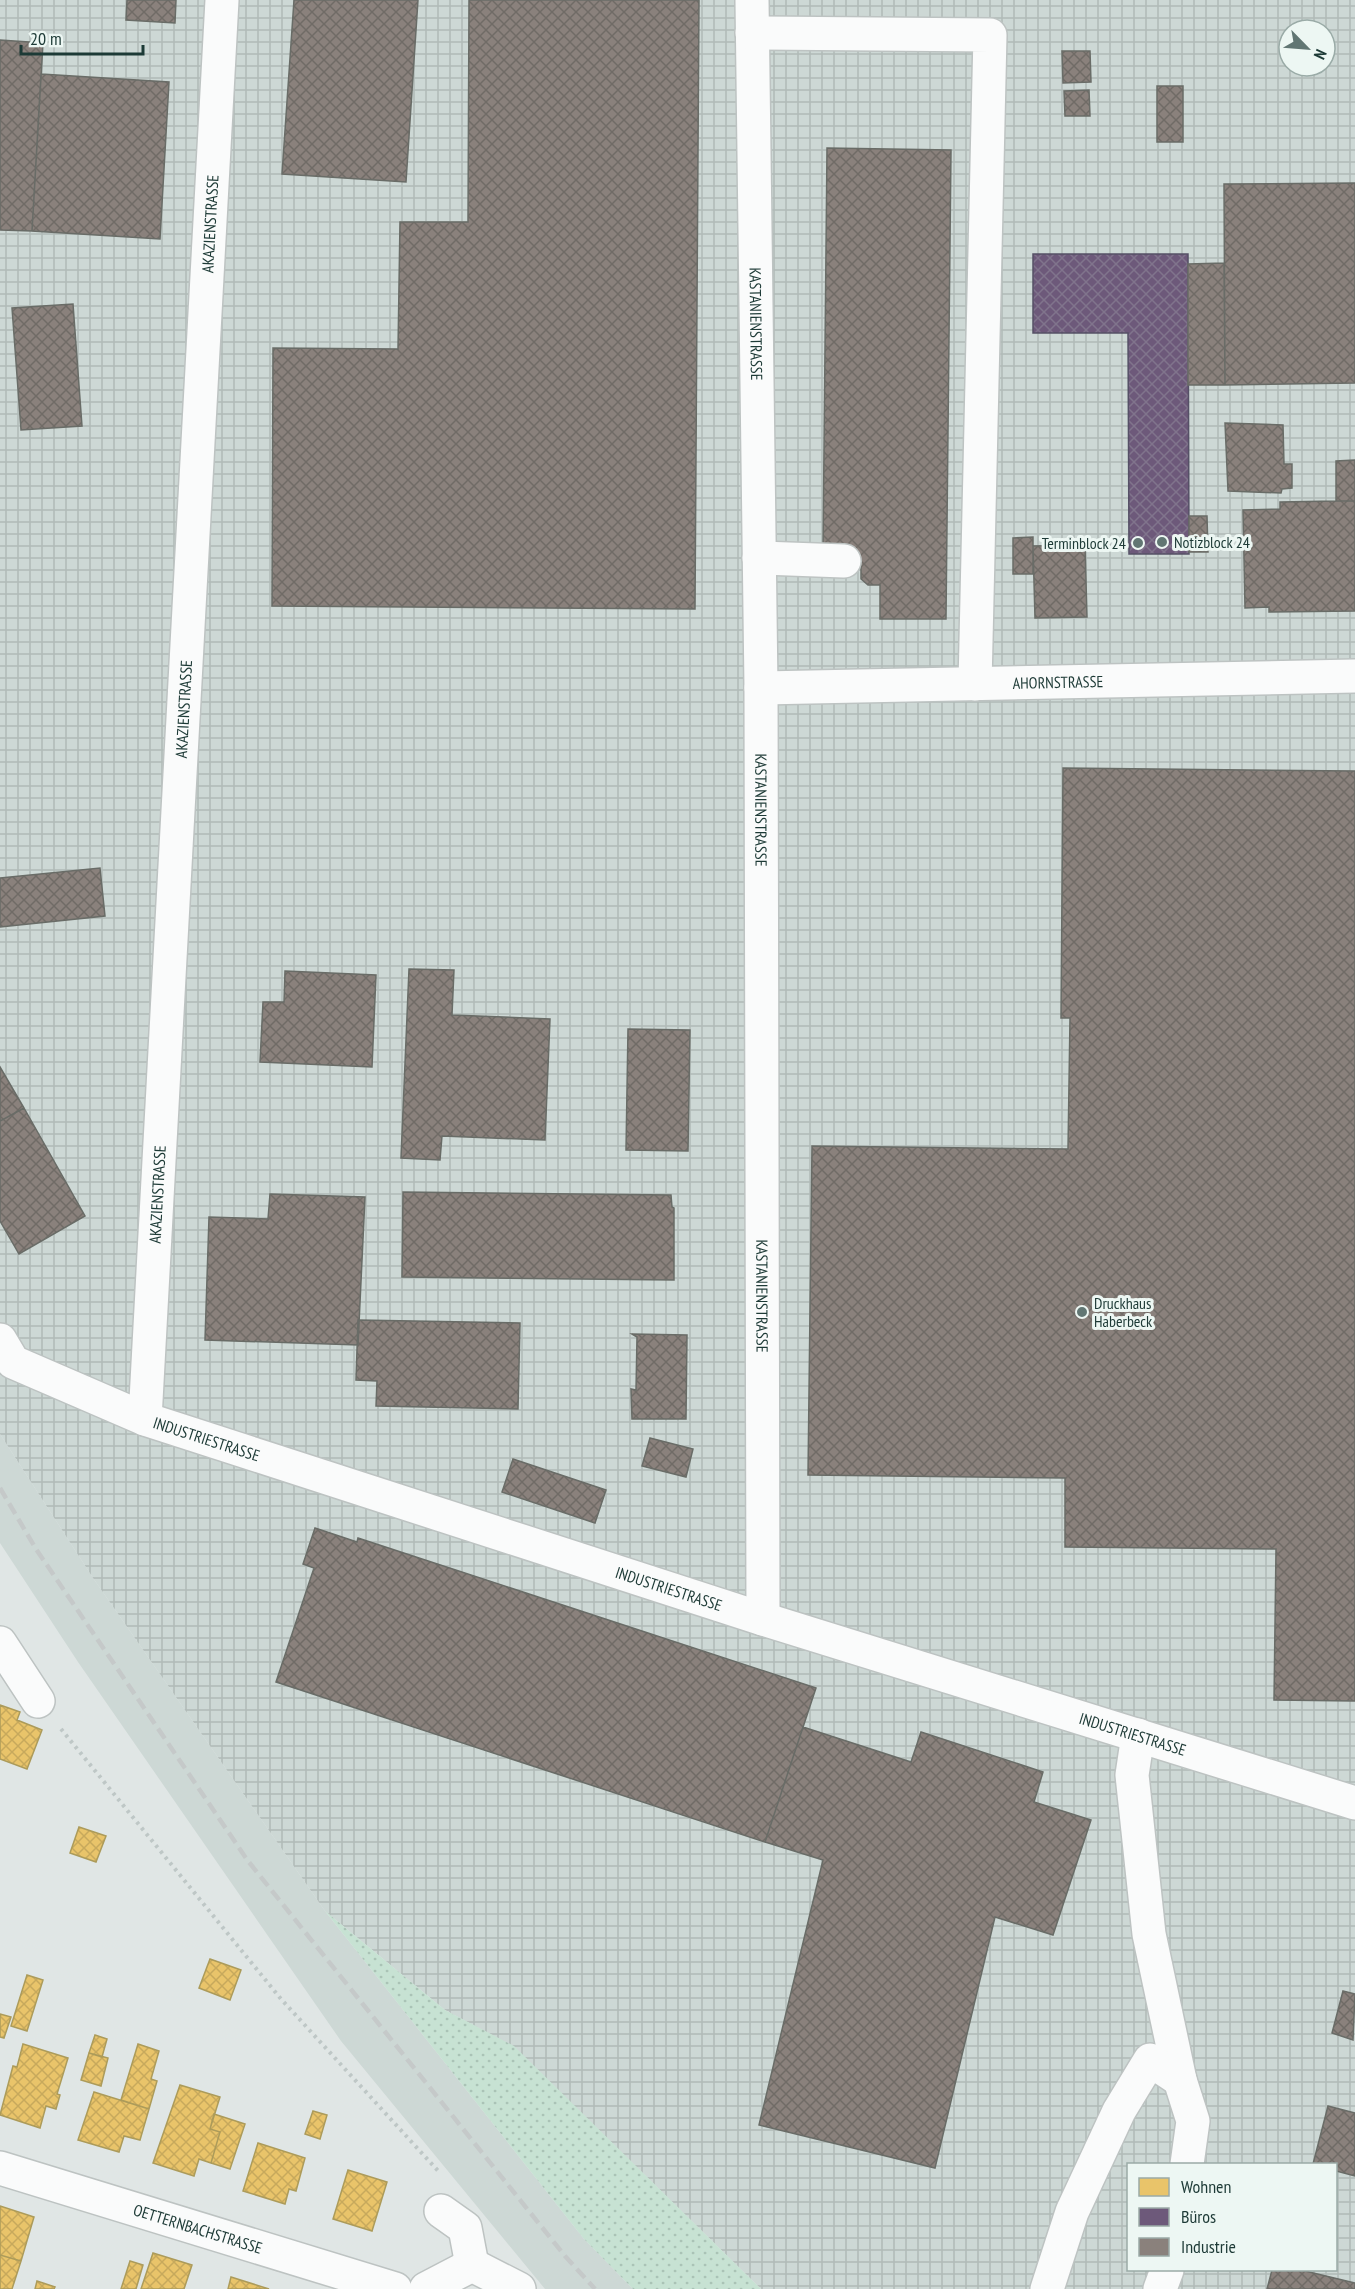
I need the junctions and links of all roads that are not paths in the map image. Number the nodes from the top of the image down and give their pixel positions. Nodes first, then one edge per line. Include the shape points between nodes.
1 (222, 0) edge
2 (752, 0) edge
3 (752, 33) junction
4 (759, 558) junction
5 (844, 561) dead end
6 (1355, 676) edge
7 (975, 684) junction
8 (761, 688) junction
9 (0, 1340) edge
10 (145, 1419) junction
11 (763, 1619) junction
12 (0, 1643) edge
13 (38, 1701) road end
14 (1138, 1735) junction
15 (1355, 1803) edge
16 (1180, 2080) junction
17 (1187, 2163) edge
18 (0, 2168) edge
19 (441, 2211) dead end
20 (472, 2265) junction
21 (1167, 2271) edge
22 (395, 2289) edge
23 (426, 2289) edge
24 (519, 2289) edge
25 (1047, 2289) edge
26 (1160, 2289) edge

1 - 10 street, AKAZIENSTRASSE
2 - 3 street, KASTANIENSTRASSE
3 - 4 street, KASTANIENSTRASSE
3 - 7 street via 990,35
4 - 5 street
4 - 8 street, KASTANIENSTRASSE
6 - 7 street, AHORNSTRASSE
7 - 8 street, AHORNSTRASSE
8 - 11 street, KASTANIENSTRASSE
9 - 10 street, INDUSTRIESTRASSE via 13,1362
10 - 11 street, INDUSTRIESTRASSE
11 - 14 street, INDUSTRIESTRASSE
12 - 13 street
14 - 15 street, INDUSTRIESTRASSE
14 - 16 street via 1132,1775 1149,1934
16 - 17 street via 1193,2121
16 - 25 street via 1150,2060 1119,2111 1072,2212
18 - 22 street, OETTERNBACHSTRASSE
19 - 20 street via 465,2228
20 - 23 street
20 - 24 street
21 - 26 street

